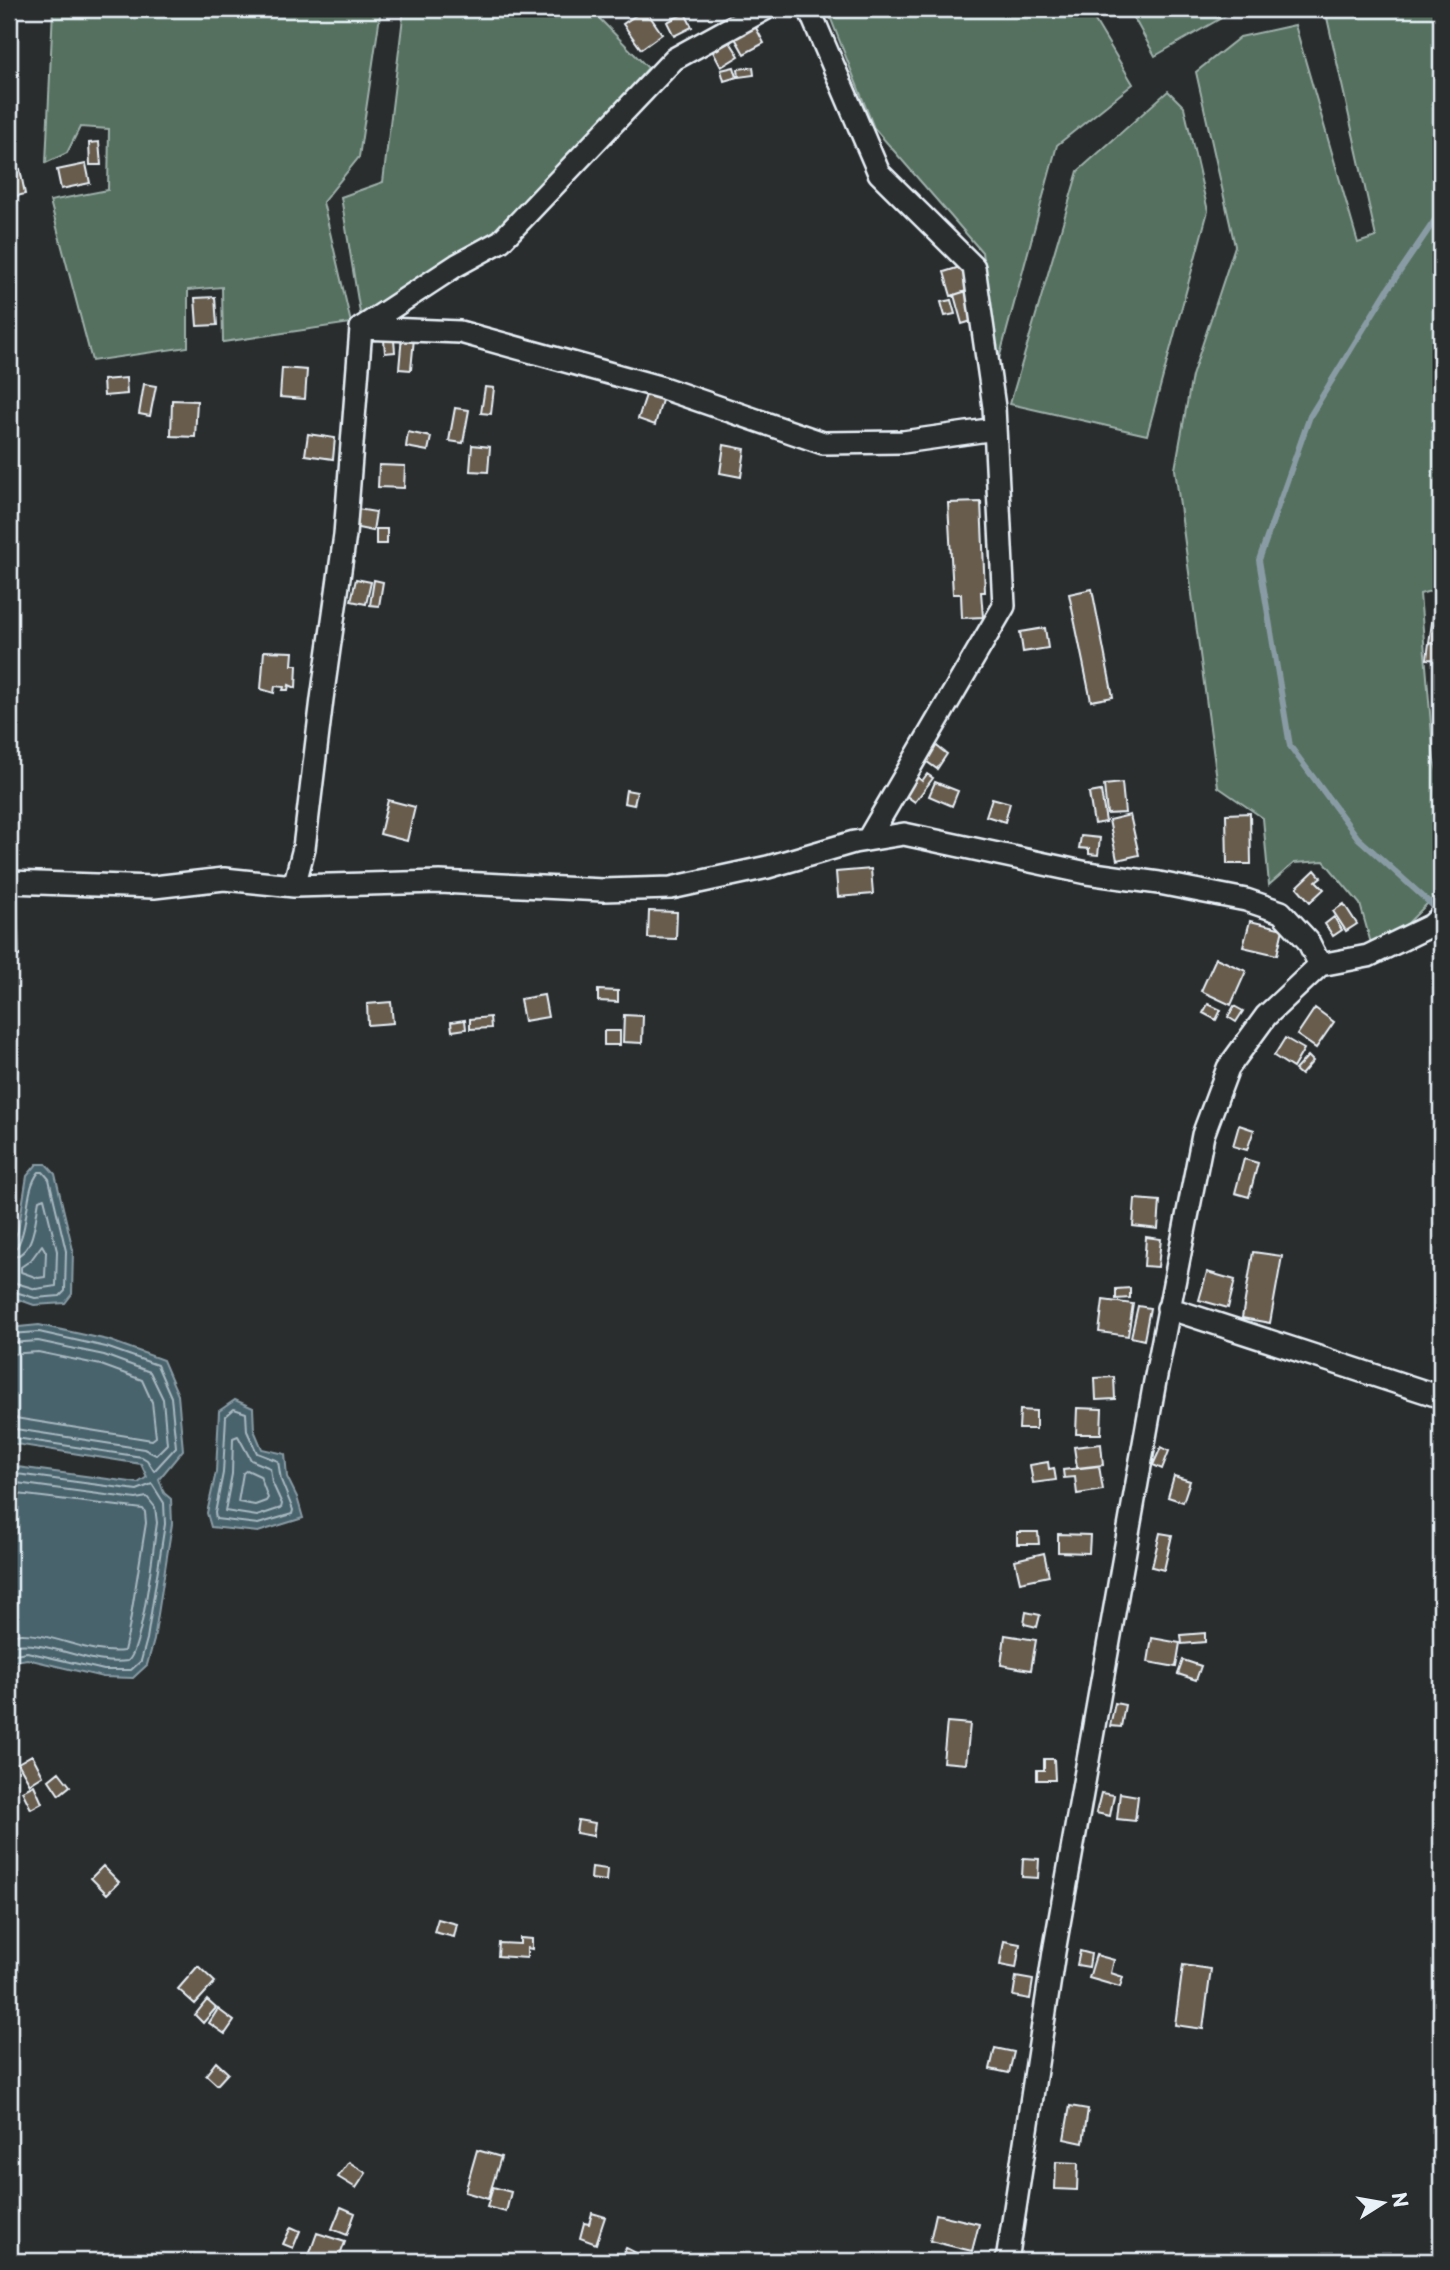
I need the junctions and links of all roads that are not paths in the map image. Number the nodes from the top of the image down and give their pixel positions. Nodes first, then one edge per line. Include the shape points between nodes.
1 (765, 9) edge
2 (809, 9) edge
3 (361, 328) junction
4 (995, 429) junction
5 (868, 839) junction
6 (9, 882) edge
7 (295, 886) junction
8 (1436, 921) edge
9 (1320, 965) junction
10 (1168, 1308) junction
11 (1441, 1397) edge
12 (1007, 2261) edge

1 - 3 street via 674,59 502,241
2 - 4 street via 879,173 974,267
3 - 4 street via 460,332 663,388 823,443 903,442
3 - 7 street via 345,536 304,848
4 - 5 street via 1004,606
5 - 7 street via 671,888 603,890 440,882
5 - 9 street via 904,834 1087,873 1246,900 1282,912 1308,941
6 - 7 street via 154,887 224,879
8 - 9 street via 1368,956
9 - 10 street via 1266,1016 1228,1068 1203,1135
10 - 11 street
10 - 12 street via 1056,1939

